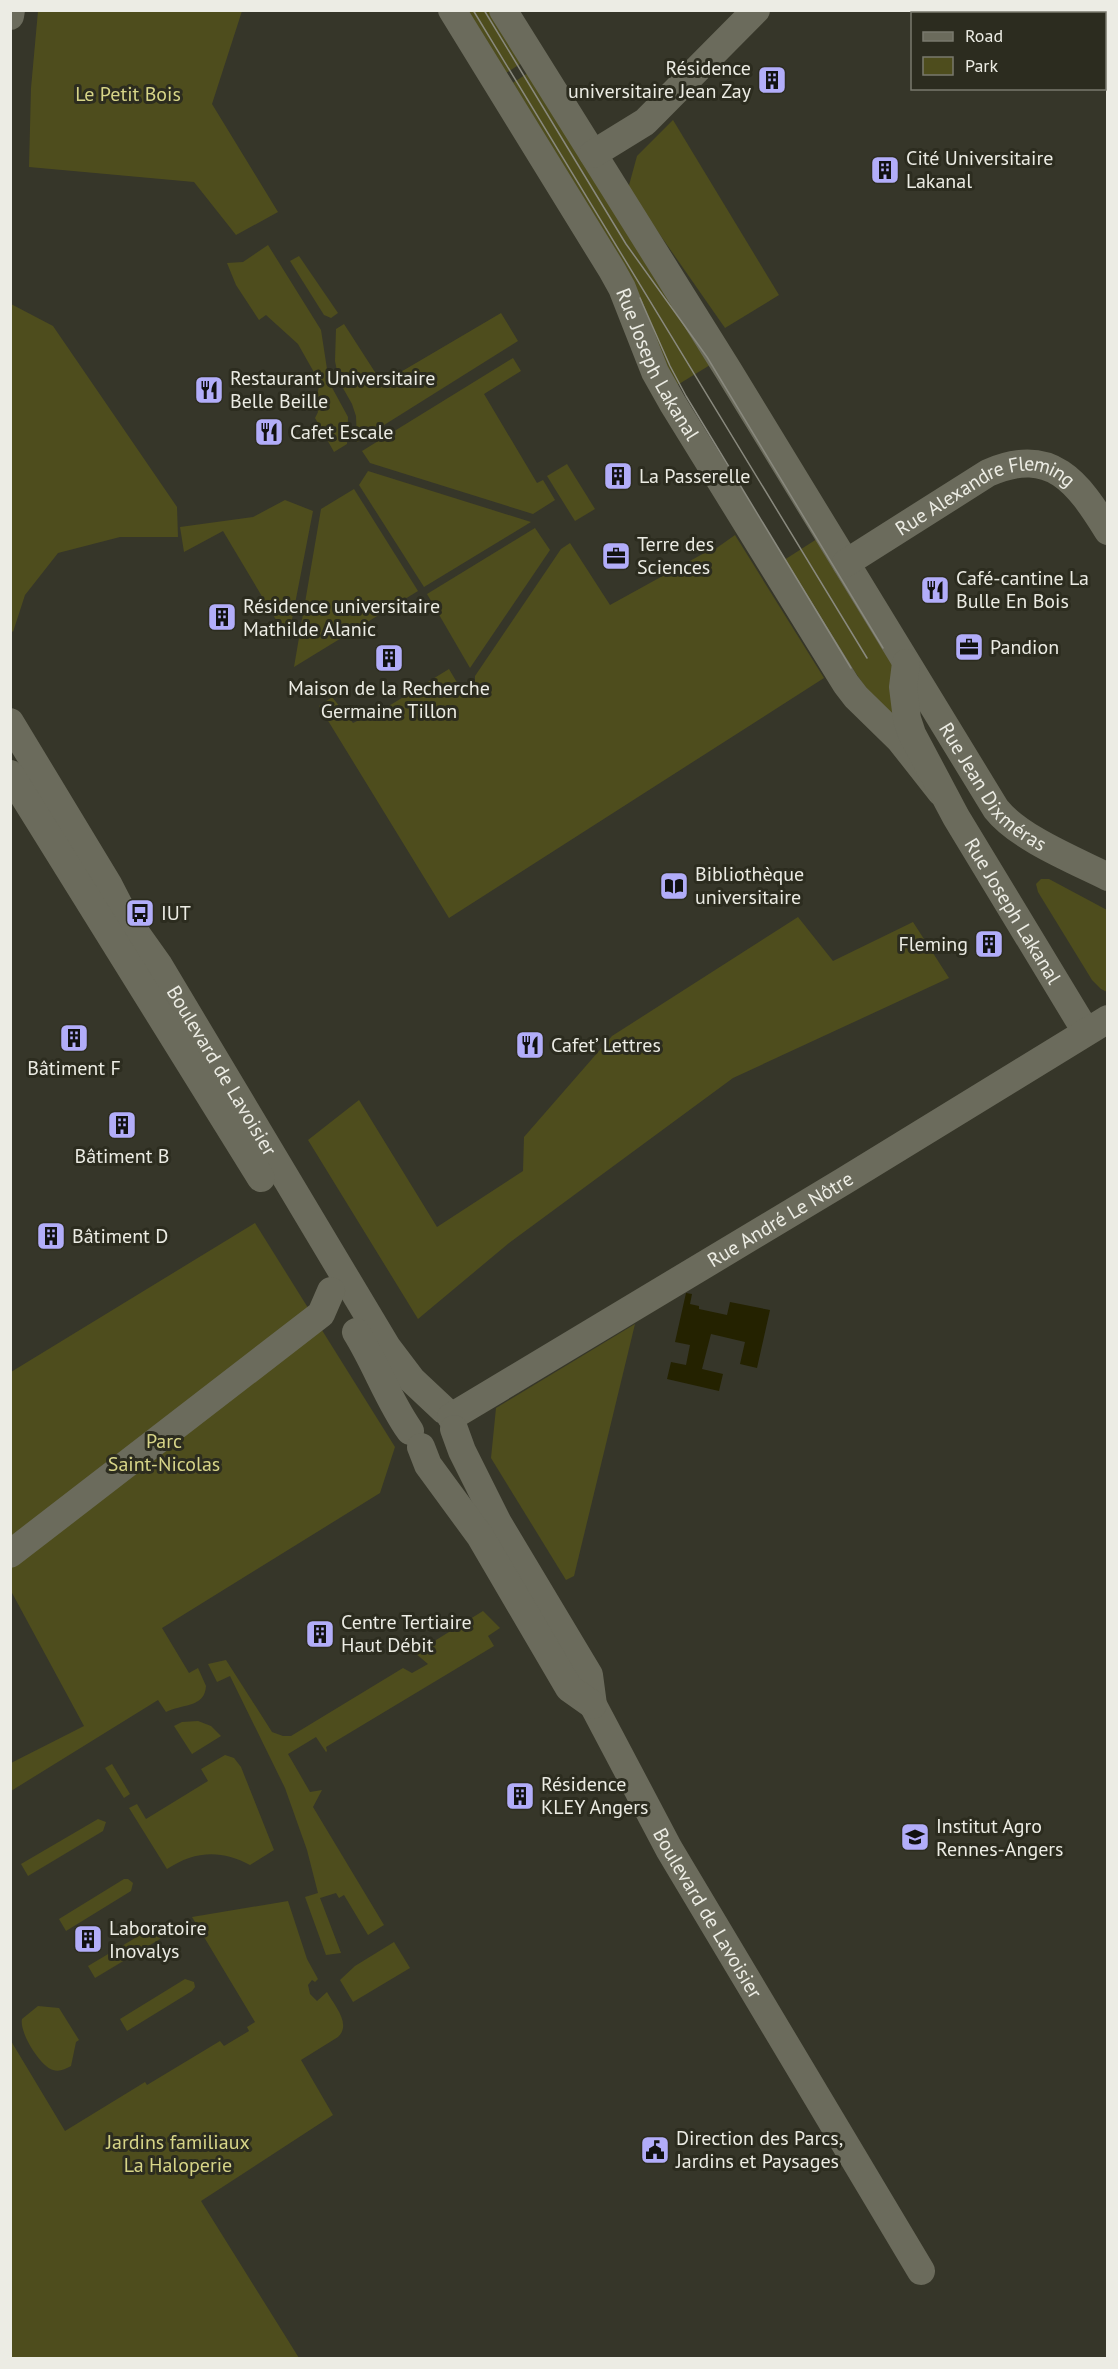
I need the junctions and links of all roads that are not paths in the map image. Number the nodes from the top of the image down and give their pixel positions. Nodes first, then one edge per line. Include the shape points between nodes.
1 (11, 10) edge
2 (452, 10) edge
3 (503, 10) edge
4 (756, 10) edge
5 (10, 16) edge
6 (593, 154) junction
7 (1107, 531) edge
8 (846, 563) junction
9 (906, 663) junction
10 (10, 722) edge
11 (10, 774) edge
12 (941, 792) junction
13 (1107, 877) edge
14 (1096, 1024) edge
15 (331, 1291) junction
16 (450, 1419) junction
17 (415, 1439) junction
18 (10, 1554) edge
19 (593, 1705) junction
20 (921, 2271) dead end

1 - 5 street
2 - 12 street, Rue Joseph Lakanal via 612,270 669,396 846,684 900,740
3 - 6 street
4 - 6 street via 645,122
6 - 8 street
7 - 8 street, Rue Alexandre Fleming via 1082,491 1066,476 1046,466 1024,464 988,473
8 - 9 street
9 - 12 street, Rue Joseph Lakanal via 903,687 907,719
9 - 13 street, Rue Jean Dixméras via 1005,821
10 - 16 street, Boulevard de Lavoisier via 387,1347
11 - 15 street, Boulevard de Lavoisier
12 - 14 street, Rue Joseph Lakanal
14 - 16 street, Rue André Le Nôtre
15 - 17 street, Boulevard de Lavoisier
15 - 18 street via 321,1314
16 - 17 street via 449,1442 443,1447 429,1450
16 - 17 street via 431,1406 418,1411 411,1422
16 - 19 street, Boulevard de Lavoisier via 498,1523 589,1675
17 - 19 street, Boulevard de Lavoisier via 434,1474 480,1536 569,1688
19 - 20 street, Boulevard de Lavoisier via 669,1849

